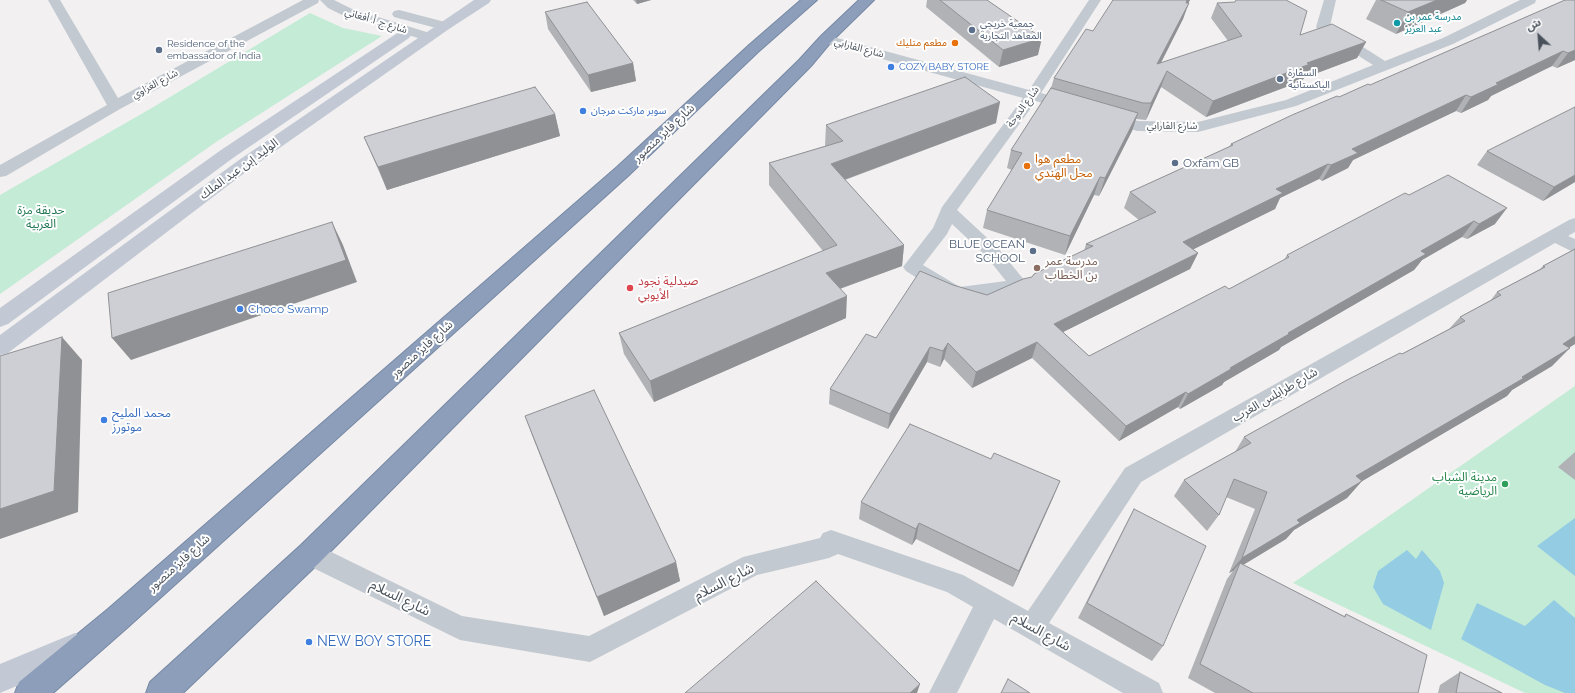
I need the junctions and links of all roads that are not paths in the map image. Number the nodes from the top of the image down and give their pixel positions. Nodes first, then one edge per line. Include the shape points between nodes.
1 (54, 0) edge
2 (313, 0) edge
3 (326, 0) edge
4 (350, 0) edge
5 (459, 0) edge
6 (484, 0) edge
7 (810, 0) edge
8 (867, 0) edge
9 (1095, 0) edge
10 (1330, 0) edge
11 (1530, 0) edge
12 (371, 6) dead end
13 (386, 10) dead end
14 (426, 29) junction
15 (410, 32) junction
16 (826, 39) junction
17 (1384, 66) junction
18 (1033, 95) junction
19 (115, 106) junction
20 (0, 172) edge
21 (948, 211) junction
22 (1575, 224) edge
23 (1555, 236) junction
24 (1575, 247) edge
25 (0, 319) edge
26 (0, 347) edge
27 (310, 554) junction
28 (989, 603) junction
29 (1032, 627) junction
30 (92, 640) junction
31 (0, 679) edge
32 (30, 693) edge
33 (161, 693) edge
34 (943, 693) edge
35 (1150, 693) edge

1 - 19 street
2 - 19 street, شارع الغزاوي
3 - 15 street, شارع ج. أ. أفغاني via 347,12
4 - 12 street, شارع ج. أ. أفغاني
5 - 14 main road, الوليد إبن عبد الملك
6 - 14 main road, الوليد إبن عبد الملك via 444,26
7 - 30 highway, شارع فايز منصور via 753,49 623,171
8 - 16 highway
9 - 18 street, شارع الدوحة
10 - 17 street via 1323,27
11 - 17 street, شارع الفارابي via 1448,41
13 - 14 street, شارع ج. أ. أفغاني
14 - 15 main road, الوليد إبن عبد الملك
14 - 26 main road, الوليد إبن عبد الملك
15 - 25 main road, الوليد إبن عبد الملك via 227,154
16 - 18 street, شارع الفارابي
16 - 27 highway via 805,63
17 - 18 street, شارع الفارابي via 1292,103 1198,127 1137,126
18 - 21 street, شارع الدوحة
19 - 20 street, شارع الغزاوي
21 - 21 street, شارع الدوحة via 992,252 1020,286 957,294 912,267 941,230
22 - 23 street, شارع طرابلس الغرب
23 - 24 street
23 - 29 street, شارع طرابلس الغرب via 1133,475
27 - 28 street, شارع السلام via 460,628 590,649 752,566 829,547 831,541 954,583
27 - 33 highway
28 - 29 street, شارع السلام
28 - 34 street
29 - 35 street, شارع السلام
30 - 31 main road
30 - 32 highway, شارع فايز منصور

